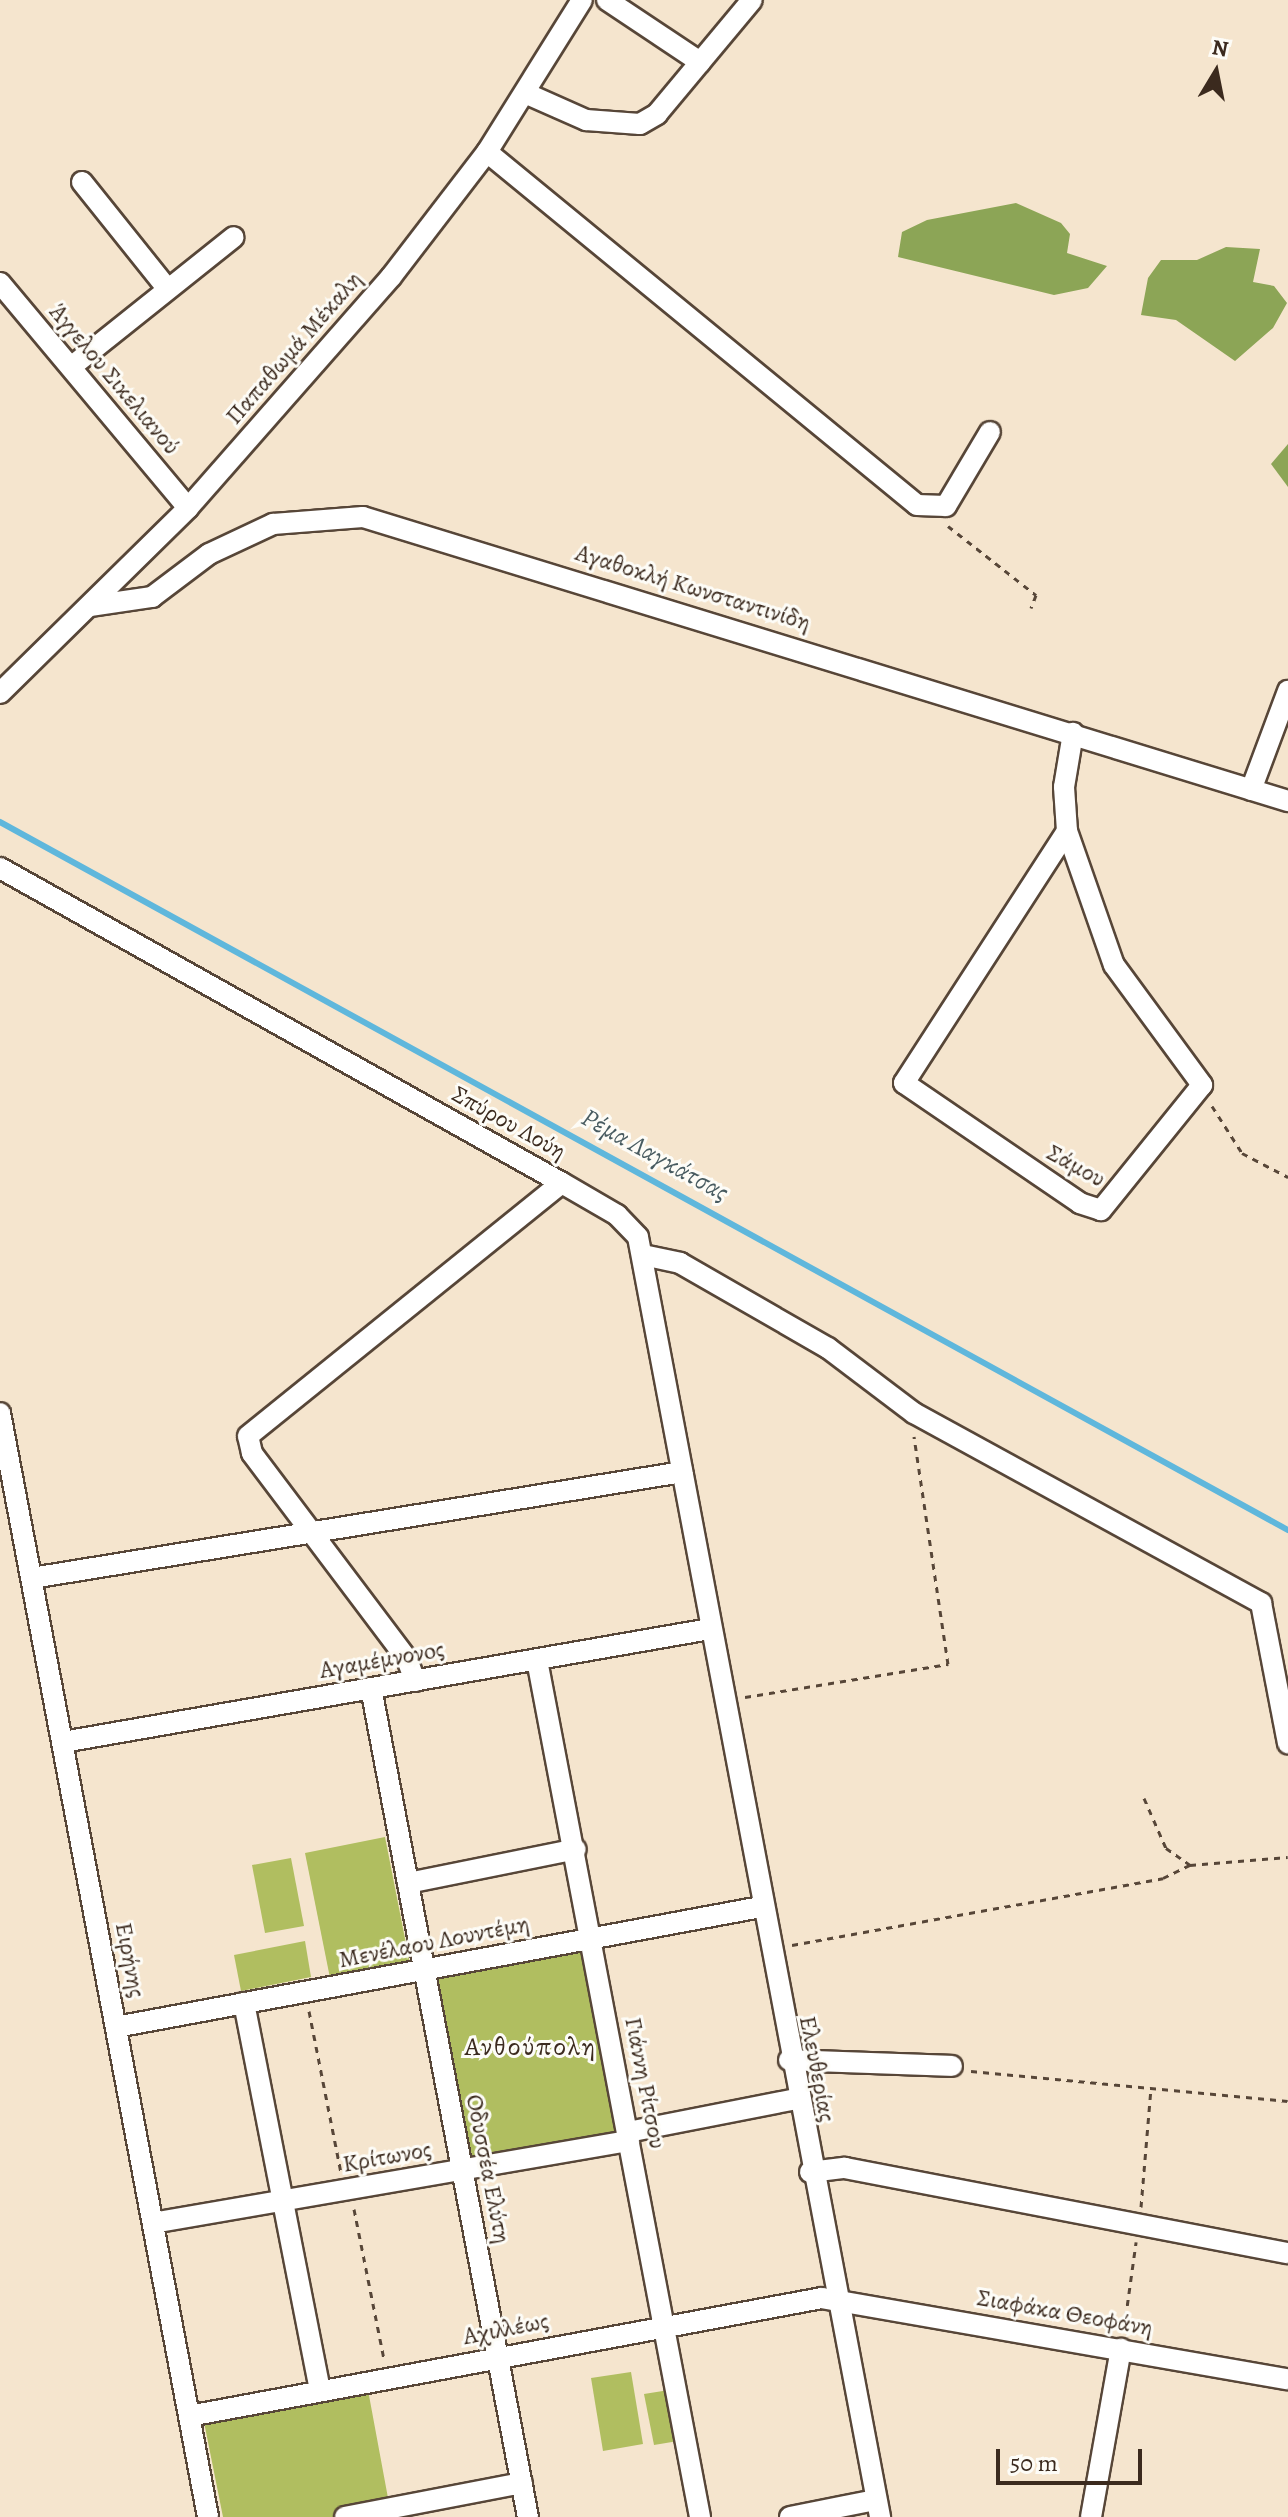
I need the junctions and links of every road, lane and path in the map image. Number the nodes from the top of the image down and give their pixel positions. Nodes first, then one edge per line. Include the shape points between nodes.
1 (582, 0) edge
2 (749, 0) edge
3 (623, 4) edge
4 (700, 62) junction
5 (525, 93) junction
6 (487, 152) junction
7 (82, 182) dead end
8 (234, 237) dead end
9 (0, 283) edge
10 (167, 288) junction
11 (71, 367) junction
12 (990, 432) dead end
13 (188, 508) junction
14 (936, 510) junction
15 (90, 606) junction
16 (1031, 608) dead end
17 (1288, 691) edge
18 (0, 693) edge
19 (1073, 733) junction
20 (1251, 790) junction
21 (1288, 801) edge
22 (1067, 831) junction
23 (0, 868) edge
24 (1202, 1085) junction
25 (1288, 1177) edge
26 (562, 1183) junction
27 (643, 1255) junction
28 (0, 1413) edge
29 (914, 1413) junction
30 (682, 1472) junction
31 (313, 1532) junction
32 (32, 1578) junction
33 (710, 1629) junction
34 (537, 1660) junction
35 (415, 1681) junction
36 (371, 1688) junction
37 (723, 1700) junction
38 (63, 1742) junction
39 (1288, 1743) edge
40 (1144, 1798) dead end
41 (576, 1849) junction
42 (1288, 1857) edge
43 (1190, 1865) junction
44 (408, 1883) junction
45 (761, 1907) junction
46 (592, 1938) junction
47 (768, 1949) junction
48 (424, 1970) junction
49 (305, 1992) junction
50 (244, 2003) junction
51 (116, 2027) junction
52 (789, 2060) junction
53 (952, 2066) joint
54 (796, 2099) junction
55 (1288, 2101) edge
56 (628, 2136) junction
57 (462, 2170) junction
58 (810, 2172) junction
59 (348, 2190) junction
60 (283, 2202) junction
61 (153, 2223) junction
62 (1288, 2253) edge
63 (833, 2298) junction
64 (664, 2326) junction
65 (1121, 2349) junction
66 (498, 2357) junction
67 (388, 2378) junction
68 (1288, 2379) edge
69 (320, 2391) junction
70 (189, 2416) junction
71 (522, 2483) junction
72 (878, 2509) edge
73 (208, 2517) edge
74 (345, 2517) edge
75 (528, 2517) edge
76 (700, 2517) edge
77 (790, 2517) edge
78 (1091, 2517) edge

1 - 5 street, Παπαθωμά Μέκαλη
2 - 4 street
3 - 4 street
4 - 5 street via 657,114 633,126 586,120
5 - 6 street, Παπαθωμά Μέκαλη
6 - 13 street, Παπαθωμά Μέκαλη via 391,277
6 - 14 street via 911,501
7 - 10 street
8 - 10 street
9 - 11 street, Άγγελου Σικελιανού
10 - 11 street
11 - 13 street, Άγγελου Σικελιανού
12 - 14 street via 946,506
13 - 15 street, Παπαθωμά Μέκαλη
14 - 16 path via 1036,595
15 - 18 street, Παπαθωμά Μέκαλη
15 - 19 street, Αγαθοκλή Κωνσταντινίδη via 152,597 209,554 273,524 363,517
17 - 20 street
19 - 20 street, Αγαθοκλή Κωνσταντινίδη
19 - 22 street via 1064,787
20 - 21 street, Αγαθοκλή Κωνσταντινίδη
22 - 24 street via 1114,965
22 - 24 street, Σάμου via 904,1083 1096,1210 1113,1201
23 - 26 street, Σπύρου Λούη
24 - 25 path via 1236,1147
26 - 27 street, Σπύρου Λούη via 624,1220
26 - 31 street via 253,1427 252,1453
27 - 29 street via 680,1263 828,1348
27 - 30 street, Σπύρου Λούη
28 - 32 street, Ειρήνης
29 - 37 path via 948,1664
29 - 39 street via 1261,1603
30 - 31 street
30 - 33 street, Σπύρου Λούη
31 - 32 street
31 - 35 street via 407,1659
32 - 38 street, Ειρήνης
33 - 34 street, Αγαμέμνονoς
33 - 37 street, Ελευθερίας
34 - 35 street, Αγαμέμνονoς
34 - 41 street, Γιάννη Ρίτσου
35 - 36 street, Αγαμέμνονoς
36 - 38 street, Αγαμέμνονoς
36 - 44 street, Οδυσσέα Ελύτη
37 - 45 street, Ελευθερίας
38 - 51 street, Ειρήνης
40 - 43 path via 1166,1848
41 - 44 street
41 - 46 street, Γιάννη Ρίτσου
42 - 43 path
43 - 47 path via 1163,1878
44 - 48 street, Οδυσσέα Ελύτη
45 - 46 street, Μενέλαου Λουντέμη
45 - 47 street, Ελευθερίας
46 - 48 street, Μενέλαου Λουντέμη
46 - 56 street, Γιάννη Ρίτσου
47 - 52 street, Ελευθερίας
48 - 49 street, Μενέλαου Λουντέμη
48 - 57 street, Οδυσσέα Ελύτη
49 - 50 street, Μενέλαου Λουντέμη
49 - 59 path
50 - 51 street, Μενέλαου Λουντέμη
50 - 60 street
51 - 61 street, Ειρήνης
52 - 53 street
52 - 54 street, Ελευθερίας
53 - 55 path
54 - 56 street, Κρίτωνος
54 - 58 street, Ελευθερίας
56 - 57 street, Κρίτωνος
56 - 64 street, Γιάννη Ρίτσου
57 - 59 street, Κρίτωνος
57 - 66 street, Οδυσσέα Ελύτη
58 - 62 street via 845,2168
58 - 63 street, Ελευθερίας
59 - 60 street, Κρίτωνος
59 - 67 path
60 - 61 street, Κρίτωνος
60 - 69 street
61 - 70 street, Ειρήνης
63 - 64 street, Αχιλλέως
63 - 65 street, Σιαφάκα Θεοφάνη
63 - 72 street, Ελευθερίας
64 - 66 street, Αχιλλέως
64 - 76 street, Γιάννη Ρίτσου
65 - 68 street, Σιαφάκα Θεοφάνη
65 - 78 street
66 - 67 street, Αχιλλέως
66 - 71 street, Οδυσσέα Ελύτη
67 - 69 street, Αχιλλέως
69 - 70 street, Αχιλλέως
70 - 73 street, Ειρήνης
71 - 74 street
71 - 75 street, Οδυσσέα Ελύτη
72 - 77 street

